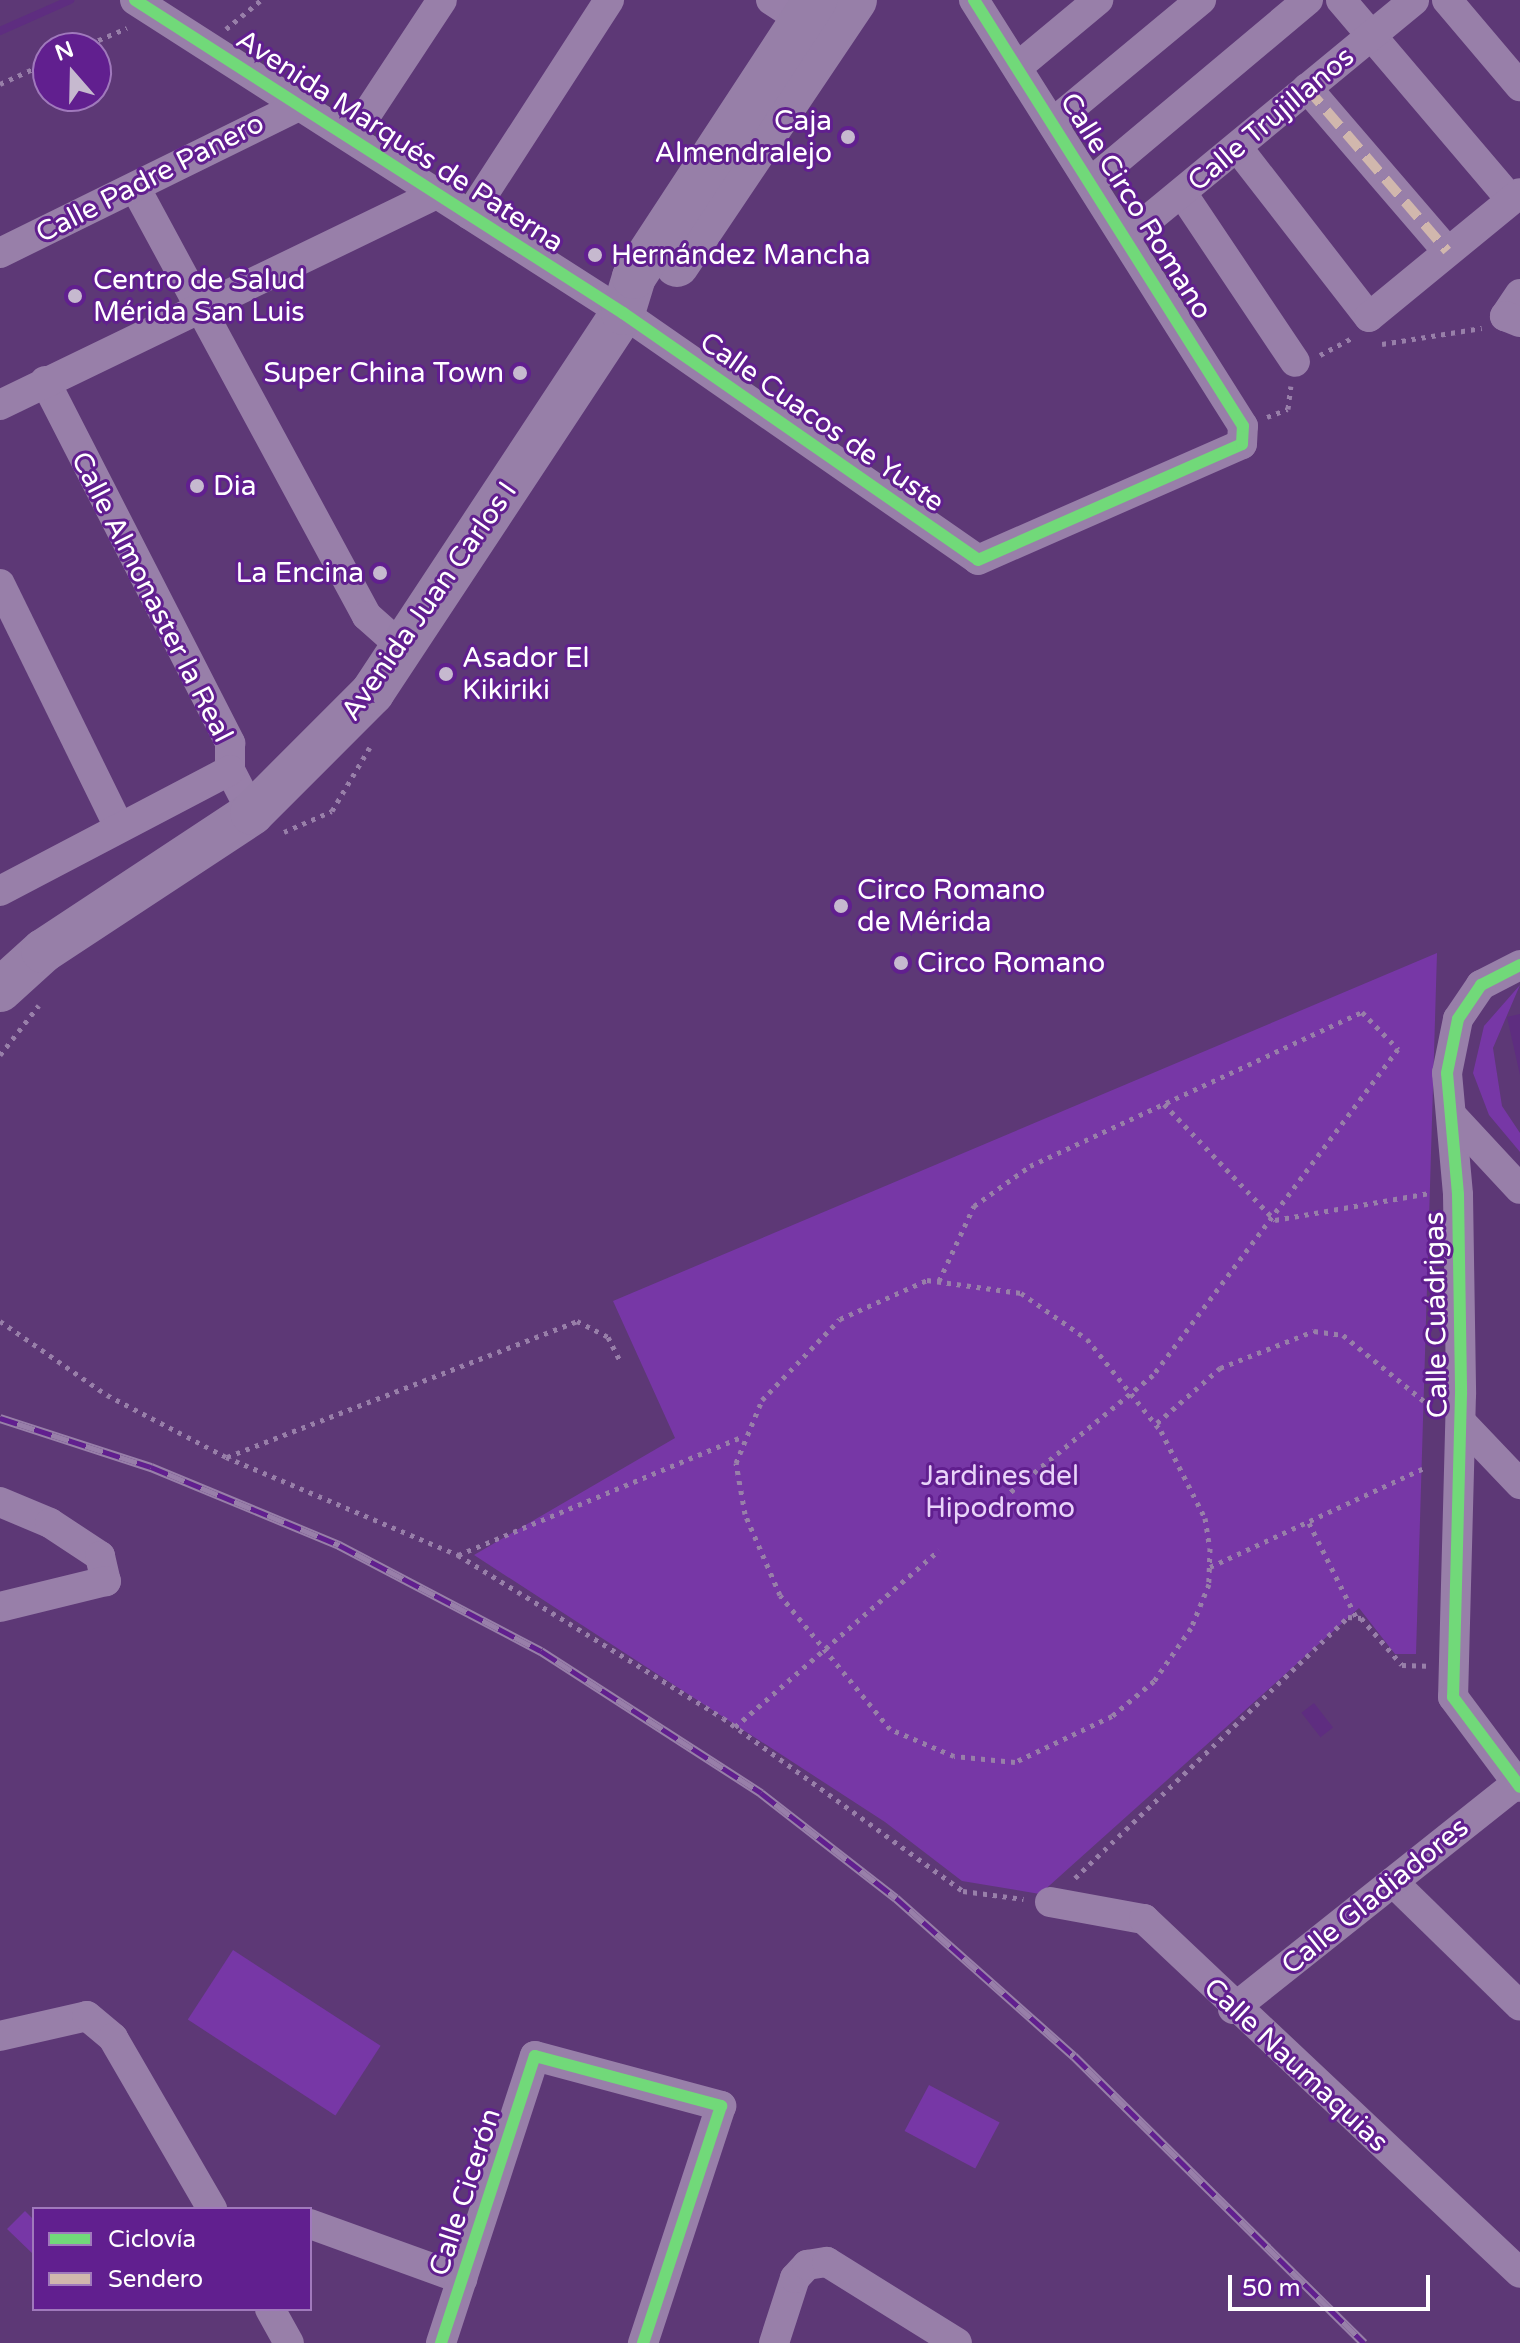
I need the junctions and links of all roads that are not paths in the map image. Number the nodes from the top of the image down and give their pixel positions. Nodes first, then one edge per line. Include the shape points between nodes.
1 (442, 0) edge
2 (609, 0) edge
3 (855, 0) edge
4 (1098, 0) edge
5 (1201, 0) edge
6 (1308, 0) edge
7 (1341, 0) edge
8 (1414, 0) edge
9 (1447, 0) edge
10 (985, 5) edge
11 (796, 7) edge
12 (147, 8) edge
13 (1371, 36) junction
14 (1020, 65) junction
15 (1520, 86) edge
16 (1307, 88) junction
17 (301, 105) junction
18 (1055, 121) junction
19 (351, 138) junction
20 (1237, 147) junction
21 (1092, 181) junction
22 (136, 189) junction
23 (1182, 193) junction
24 (435, 195) junction
25 (1515, 196) edge
26 (470, 215) junction
27 (1127, 237) junction
28 (1447, 251) junction
29 (0, 253) edge
30 (199, 308) junction
31 (631, 318) junction
32 (1295, 362) dead end
33 (45, 381) junction
34 (0, 405) edge
35 (978, 560) joint
36 (0, 584) edge
37 (402, 647) junction
38 (230, 770) junction
39 (252, 813) junction
40 (118, 825) junction
41 (0, 891) edge
42 (1520, 965) edge
43 (0, 990) edge
44 (1453, 1117) junction
45 (1520, 1189) edge
46 (1461, 1422) junction
47 (1520, 1484) edge
48 (0, 1502) edge
49 (0, 1607) edge
50 (1518, 1785) edge
51 (1393, 1882) junction
52 (1050, 1902) road end
53 (1520, 2006) edge
54 (1233, 2009) junction
55 (0, 2036) edge
56 (211, 2207) edge
57 (312, 2225) edge
58 (1520, 2273) edge
59 (462, 2279) junction
60 (271, 2311) edge
61 (289, 2343) edge
62 (441, 2343) edge
63 (643, 2343) edge
64 (774, 2343) edge
65 (957, 2343) edge

1 - 19 street
2 - 26 street
3 - 31 main road, Avenida Juan Carlos I via 658,293
4 - 14 street
5 - 18 street
6 - 21 street
7 - 13 street
8 - 13 street, Calle Trujillanos
9 - 15 street
10 - 14 street, Calle Circo Romano
11 - 31 main road, Avenida Juan Carlos I via 634,277
12 - 17 street, Avenida Marqués de Paterna
13 - 16 street, Calle Trujillanos
13 - 25 street
14 - 18 street, Calle Circo Romano
16 - 20 street, Calle Trujillanos
16 - 28 street
17 - 19 street, Avenida Marqués de Paterna
17 - 22 street, Calle Padre Panero
18 - 21 street, Calle Circo Romano
19 - 24 street, Avenida Marqués de Paterna
20 - 23 street, Calle Trujillanos
20 - 28 street via 1372,331
21 - 27 street, Calle Circo Romano
22 - 29 street, Calle Padre Panero
22 - 30 street
23 - 27 street, Calle Trujillanos
23 - 32 street
24 - 26 street, Avenida Marqués de Paterna
24 - 30 street
25 - 28 street
26 - 31 street, Avenida Marqués de Paterna
27 - 35 street, Calle Circo Romano via 1243,426 1242,444
30 - 33 street
30 - 37 street via 367,616
31 - 35 street, Calle Cuacos de Yuste
31 - 37 main road, Avenida Juan Carlos I
33 - 34 street
33 - 38 street, Calle Almonaster la Real via 230,743
36 - 40 street
37 - 39 main road, Avenida Juan Carlos I via 341,730
38 - 39 street, Calle Almonaster la Real
38 - 40 street
39 - 43 main road, Avenida Juan Carlos I via 43,951
40 - 41 street
42 - 44 street, Calle Cuádrigas via 1481,985 1458,1019 1447,1073
44 - 45 street
44 - 46 street, Calle Cuádrigas
46 - 47 street
46 - 50 street, Calle Cuádrigas via 1453,1697
48 - 49 street via 50,1523 100,1556 106,1581
50 - 51 street, Calle Gladiadores
51 - 53 street
51 - 54 street, Calle Gladiadores
52 - 54 street, Calle Naumaquias via 1144,1919
54 - 58 street, Calle Naumaquias
55 - 56 street via 87,2016 113,2038
57 - 59 street
59 - 62 street, Calle Cicerón
59 - 63 street, Calle Cicerón via 535,2056 721,2106
60 - 61 street
64 - 65 street via 807,2265 827,2262

